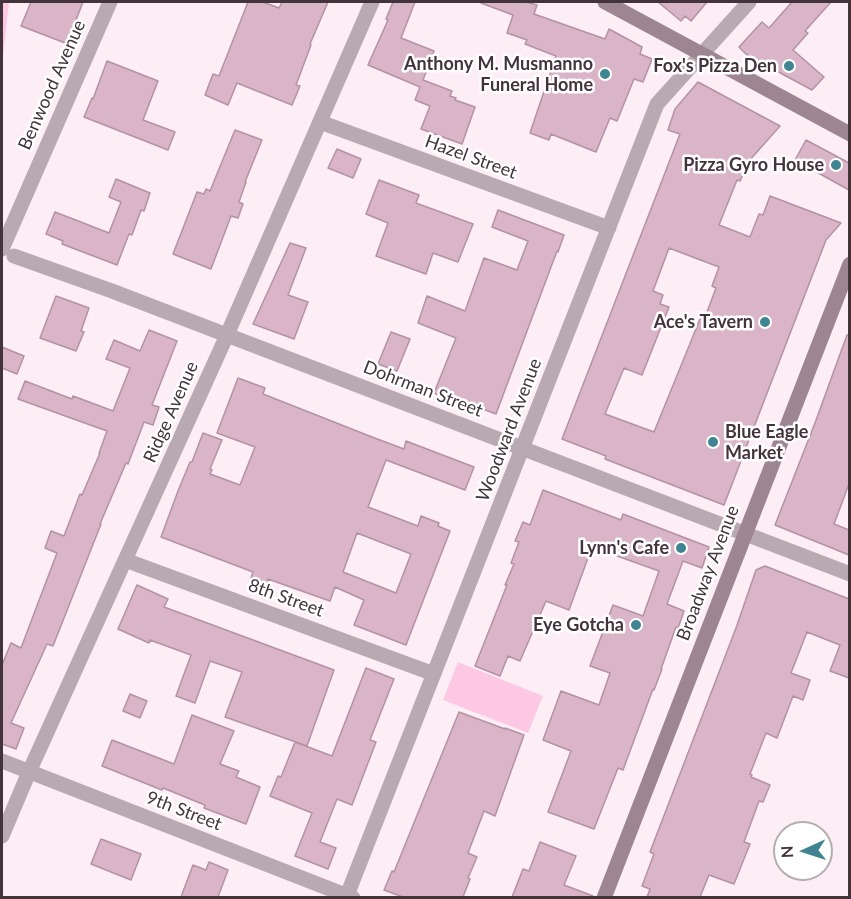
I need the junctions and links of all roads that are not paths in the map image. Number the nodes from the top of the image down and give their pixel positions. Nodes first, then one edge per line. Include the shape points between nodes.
1 (110, 2) edge
2 (372, 2) edge
3 (605, 2) edge
4 (748, 2) edge
5 (702, 54) junction
6 (320, 122) junction
7 (849, 134) edge
8 (609, 228) junction
9 (8, 253) edge
10 (849, 266) edge
11 (227, 335) junction
12 (523, 448) junction
13 (745, 533) junction
14 (125, 560) junction
15 (849, 574) edge
16 (434, 674) junction
17 (2, 761) edge
18 (29, 772) junction
19 (2, 836) edge
20 (349, 897) edge
21 (604, 897) edge

1 - 9 street, Benwood Avenue
2 - 6 street, Ridge Avenue
3 - 5 street
4 - 5 street, Woodward Avenue
5 - 7 street
5 - 8 street, Woodward Avenue via 657,104
6 - 8 street, Hazel Street
6 - 11 street, Ridge Avenue
8 - 12 street, Woodward Avenue
9 - 11 street, Dohrman Street
10 - 13 street, Broadway Avenue
11 - 12 street, Dohrman Street
11 - 14 street, Ridge Avenue
12 - 13 street, Dohrman Street
12 - 16 street, Woodward Avenue
13 - 15 street, Dohrman Street
13 - 21 street, Broadway Avenue
14 - 16 street, 8th Street
14 - 18 street, Ridge Avenue
16 - 20 street, Woodward Avenue
17 - 18 street, 9th Street
18 - 19 street, Ridge Avenue
18 - 20 street, 9th Street

